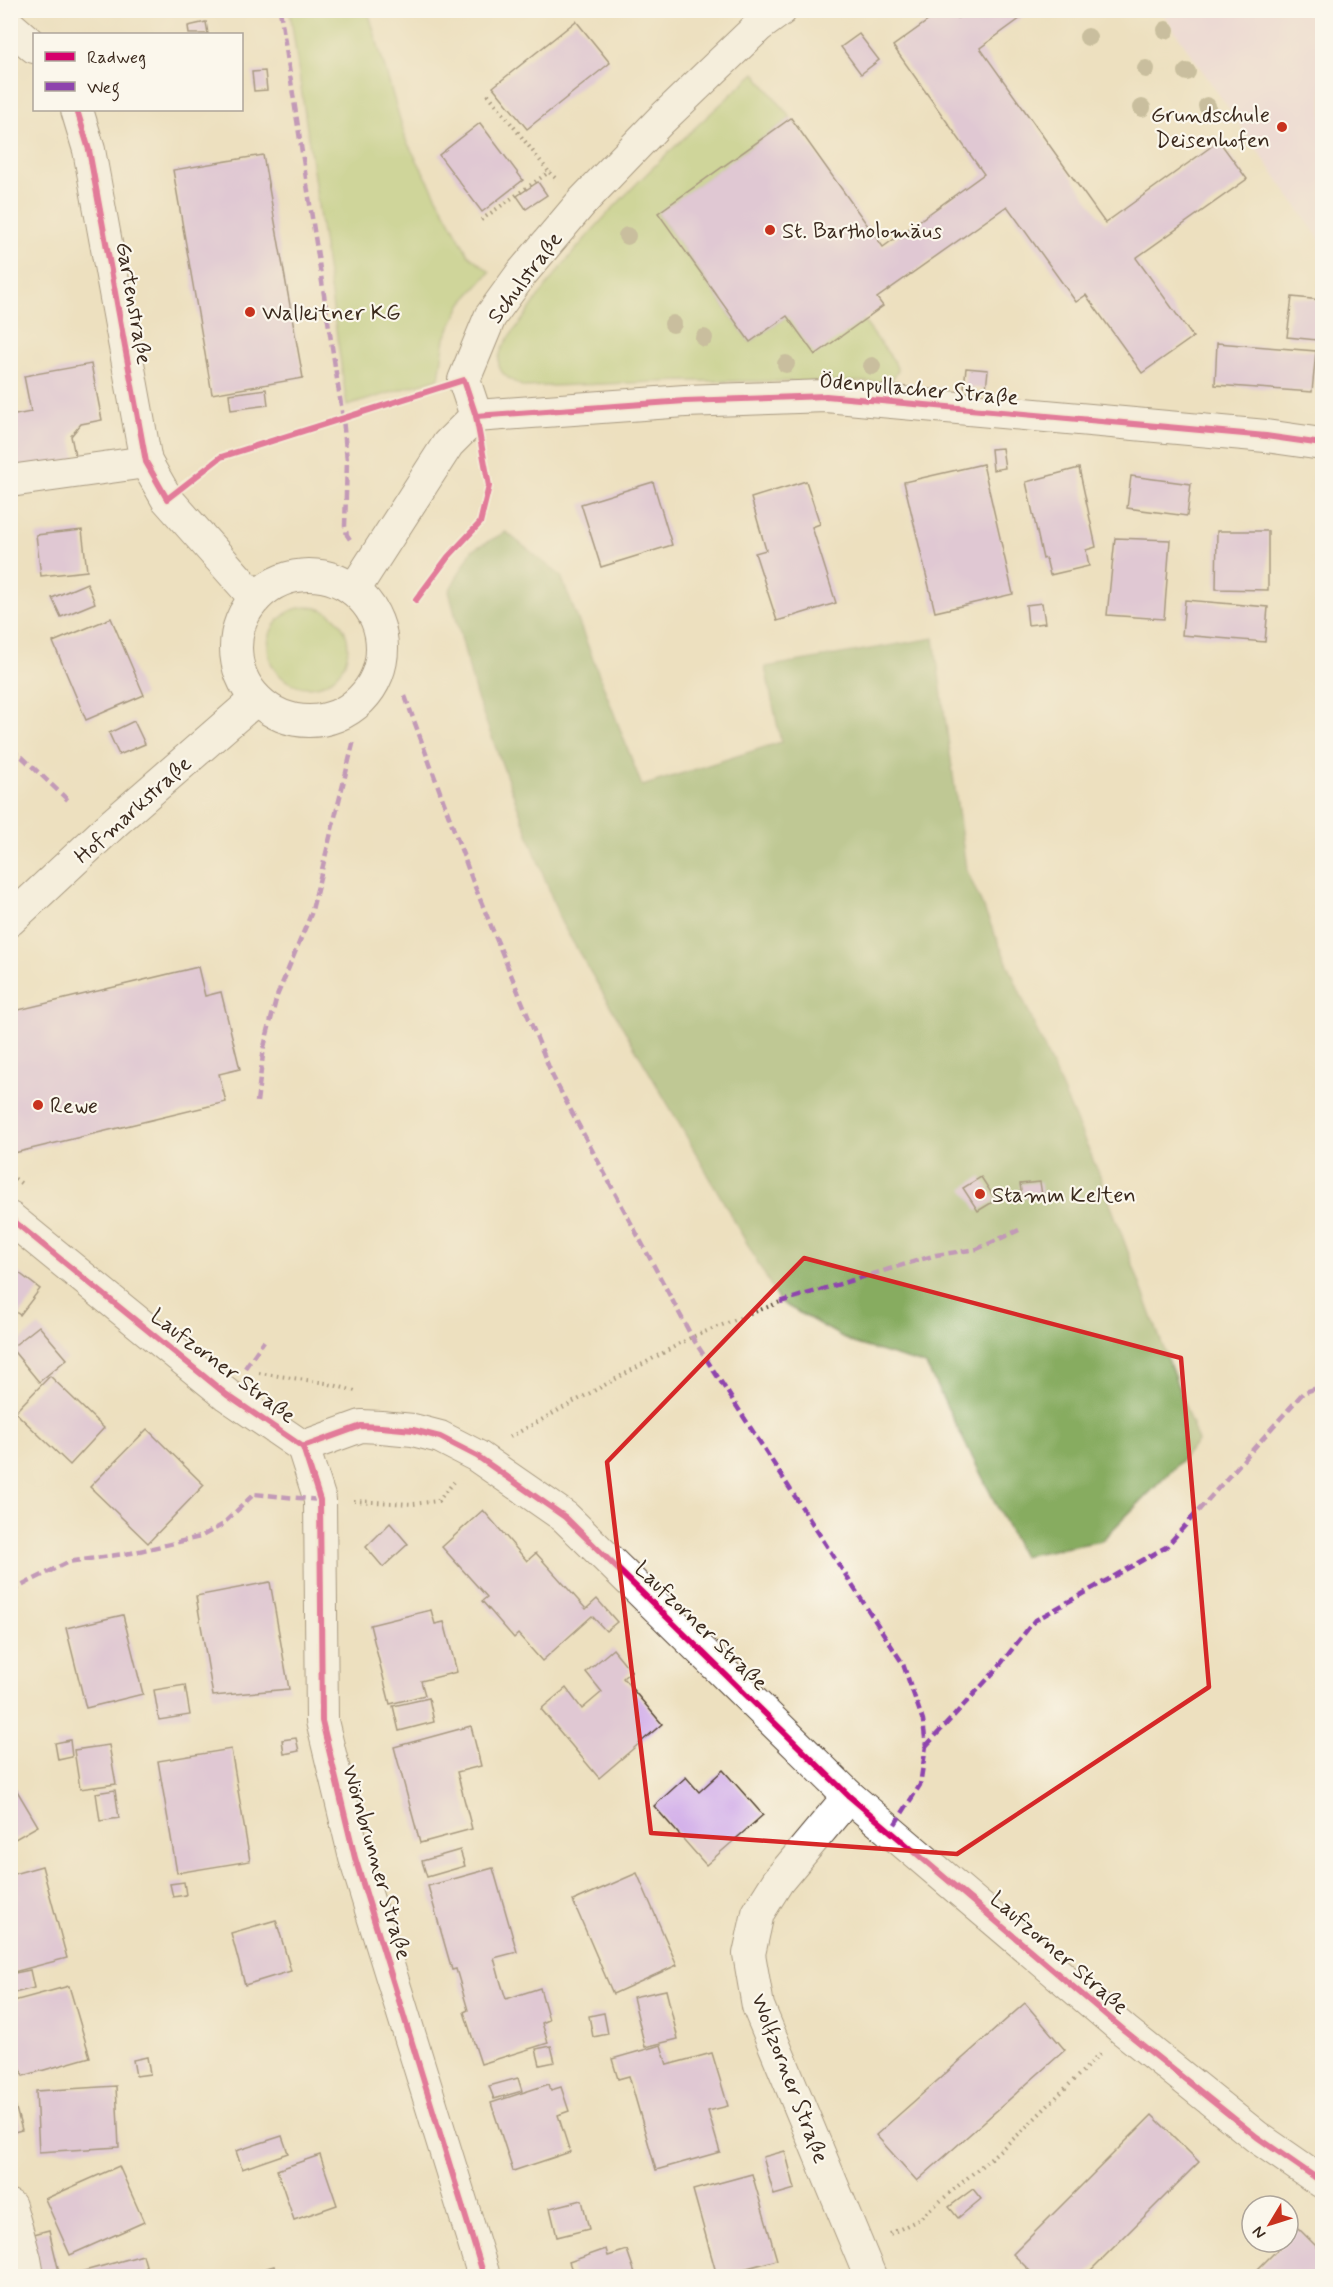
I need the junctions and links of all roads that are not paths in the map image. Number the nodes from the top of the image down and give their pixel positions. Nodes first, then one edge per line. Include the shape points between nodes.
1 (781, 10) edge
2 (10, 26) edge
3 (33, 46) edge
4 (77, 111) edge
5 (476, 416) junction
6 (1323, 444) edge
7 (146, 462) junction
8 (10, 481) edge
9 (354, 590) junction
10 (255, 598) junction
11 (256, 699) junction
12 (10, 920) edge
13 (10, 1218) edge
14 (303, 1447) junction
15 (849, 1796) junction
16 (1323, 2182) edge
17 (10, 2206) edge
18 (865, 2263) edge
19 (28, 2277) edge
20 (484, 2277) edge

1 - 5 street, Schulstraße via 661,120 582,202 522,273 490,317 464,380
2 - 3 street
4 - 7 street, Gartenstraße via 89,150
5 - 6 street, Ödenpullacher Straße via 685,401 826,396
5 - 9 street via 448,444
7 - 8 street
7 - 10 street, Gartenstraße via 167,499
9 - 10 street via 314,575 292,577
9 - 11 street via 369,606 382,647 379,669 370,689 337,716 315,722 273,713
10 - 11 street via 238,630 235,649 241,676
11 - 12 street, Hofmarkstraße
13 - 14 street, Laufzorner Straße via 227,1395
14 - 15 street, Laufzorner Straße via 361,1426 381,1426 440,1437 477,1456 565,1517
14 - 20 street, Wörnbrunner Straße via 320,1500 322,1721 355,1858
15 - 16 street, Laufzorner Straße via 1125,2031 1257,2137
15 - 18 street, Wolfzorner Straße via 773,1889 758,1913 749,1954 758,2006
17 - 19 street

